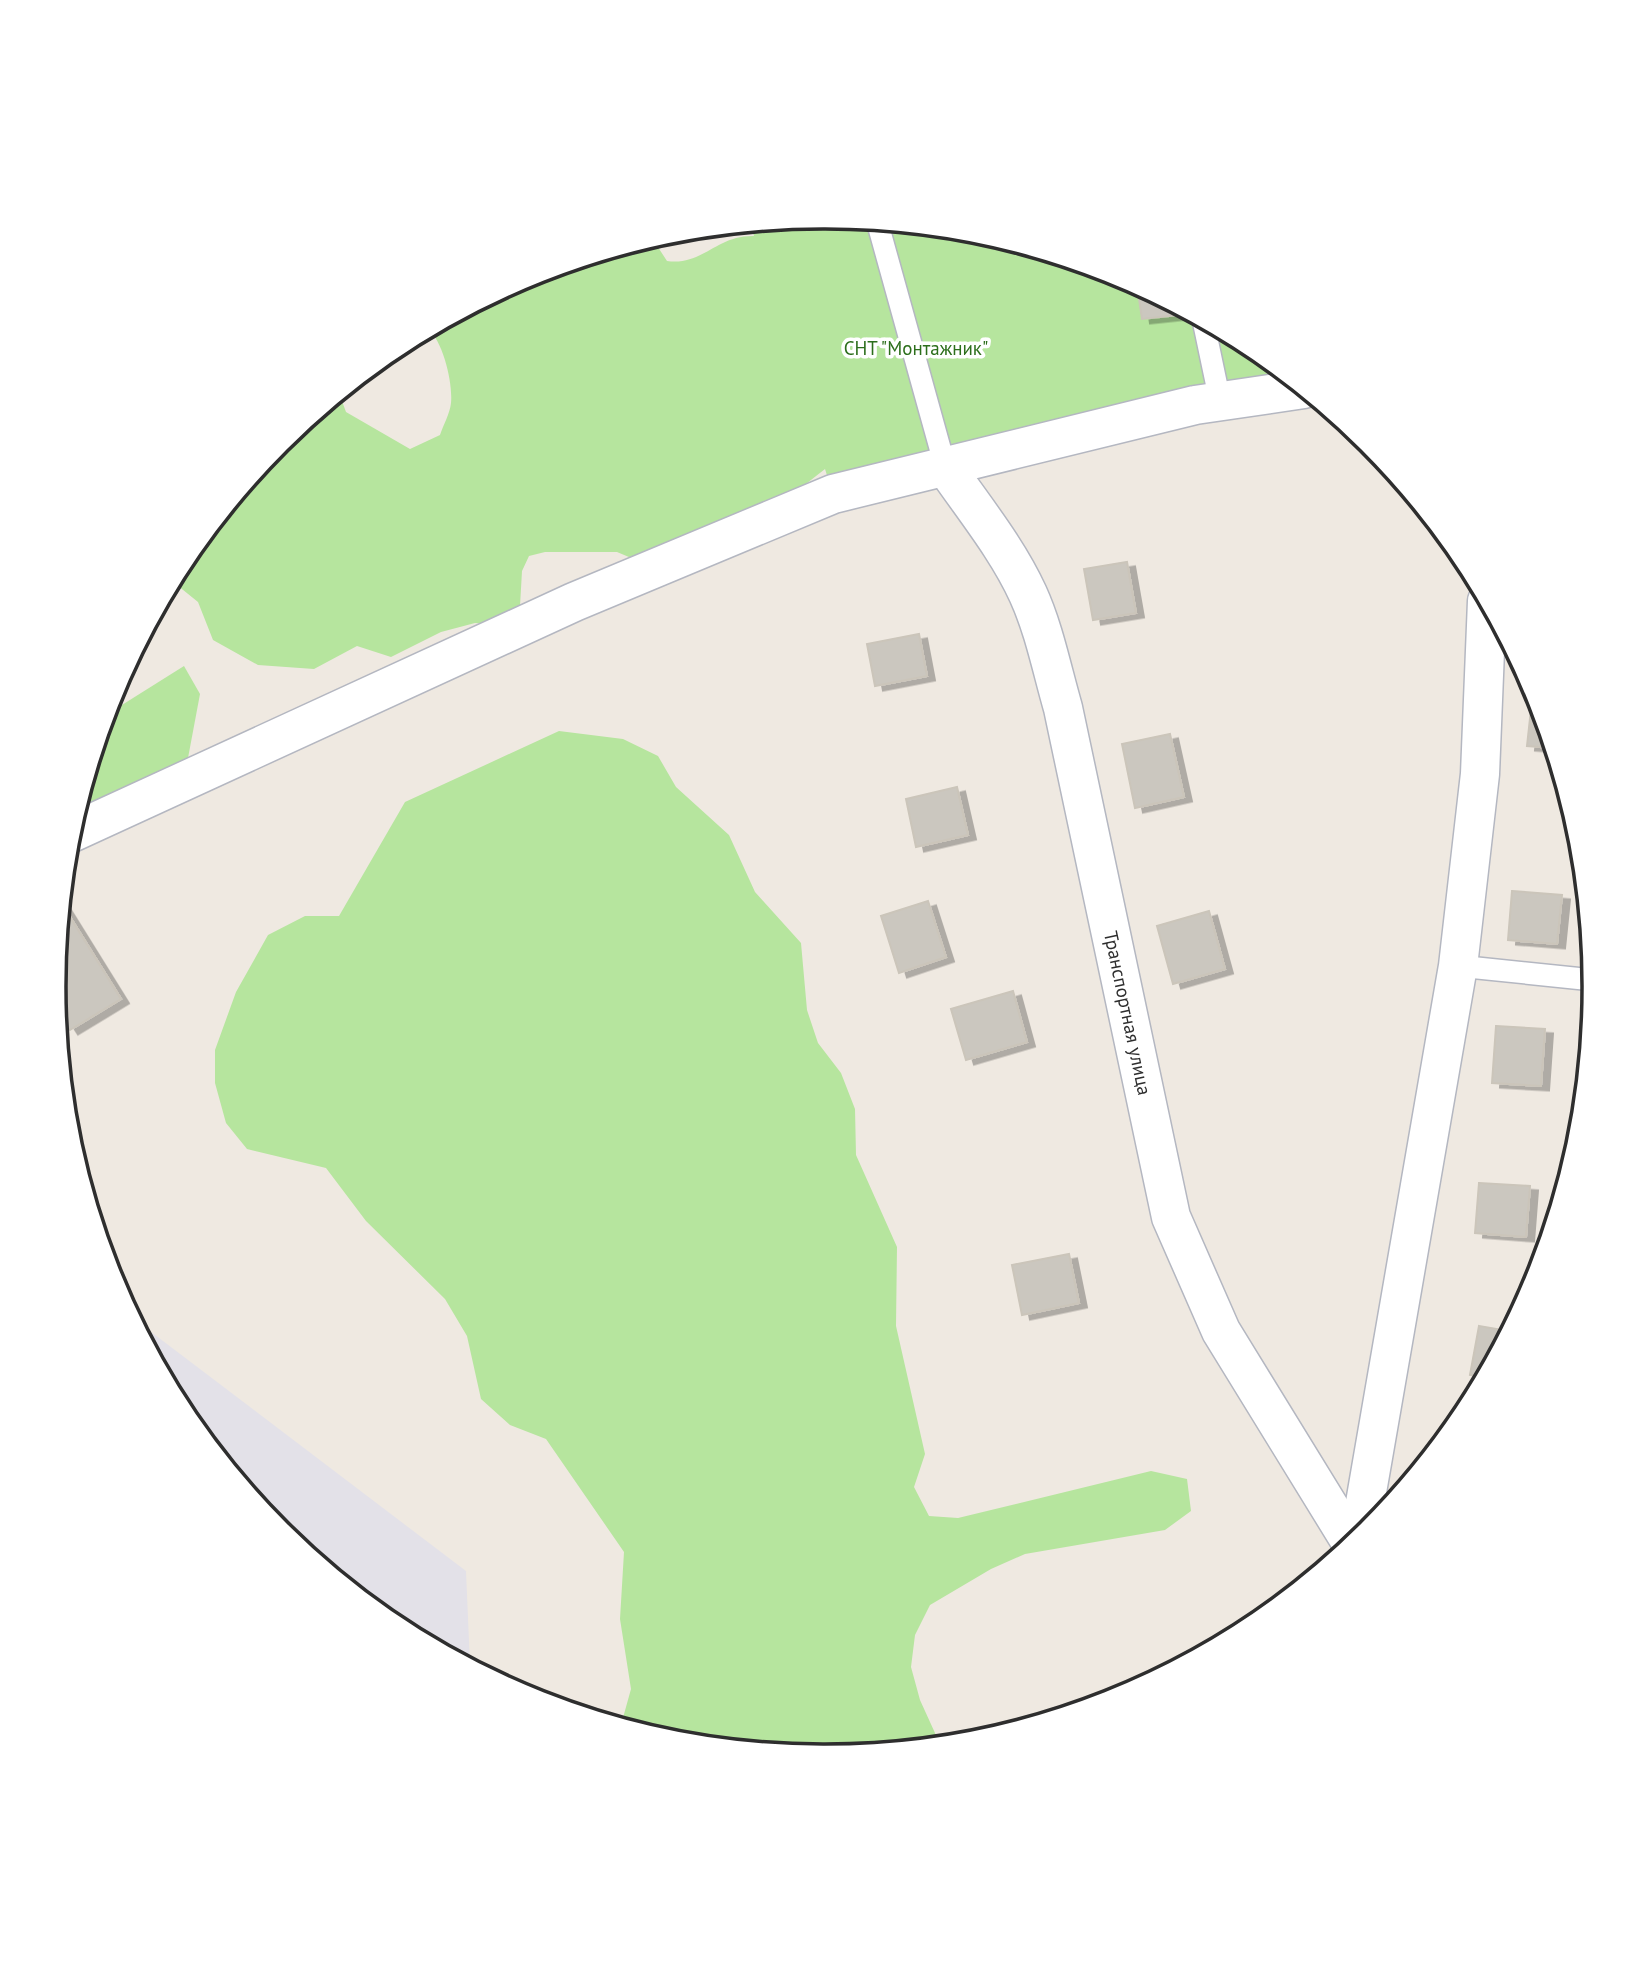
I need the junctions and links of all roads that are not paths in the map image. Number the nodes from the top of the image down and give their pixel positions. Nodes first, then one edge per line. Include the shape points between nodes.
1 (880, 231) edge
2 (1205, 331) edge
3 (1292, 391) edge
4 (1220, 401) junction
5 (944, 467) junction
6 (1486, 619) edge
7 (83, 827) edge
8 (1458, 966) junction
9 (1582, 979) edge
10 (1362, 1520) edge
11 (1346, 1535) edge

1 - 5 lane
2 - 4 lane
3 - 4 street
4 - 5 street
5 - 7 street via 833,494 573,602
5 - 11 street, Транспортная улица via 1028,594 1048,655 1171,1217 1221,1331
6 - 8 street via 1480,774
8 - 9 lane
8 - 10 street

